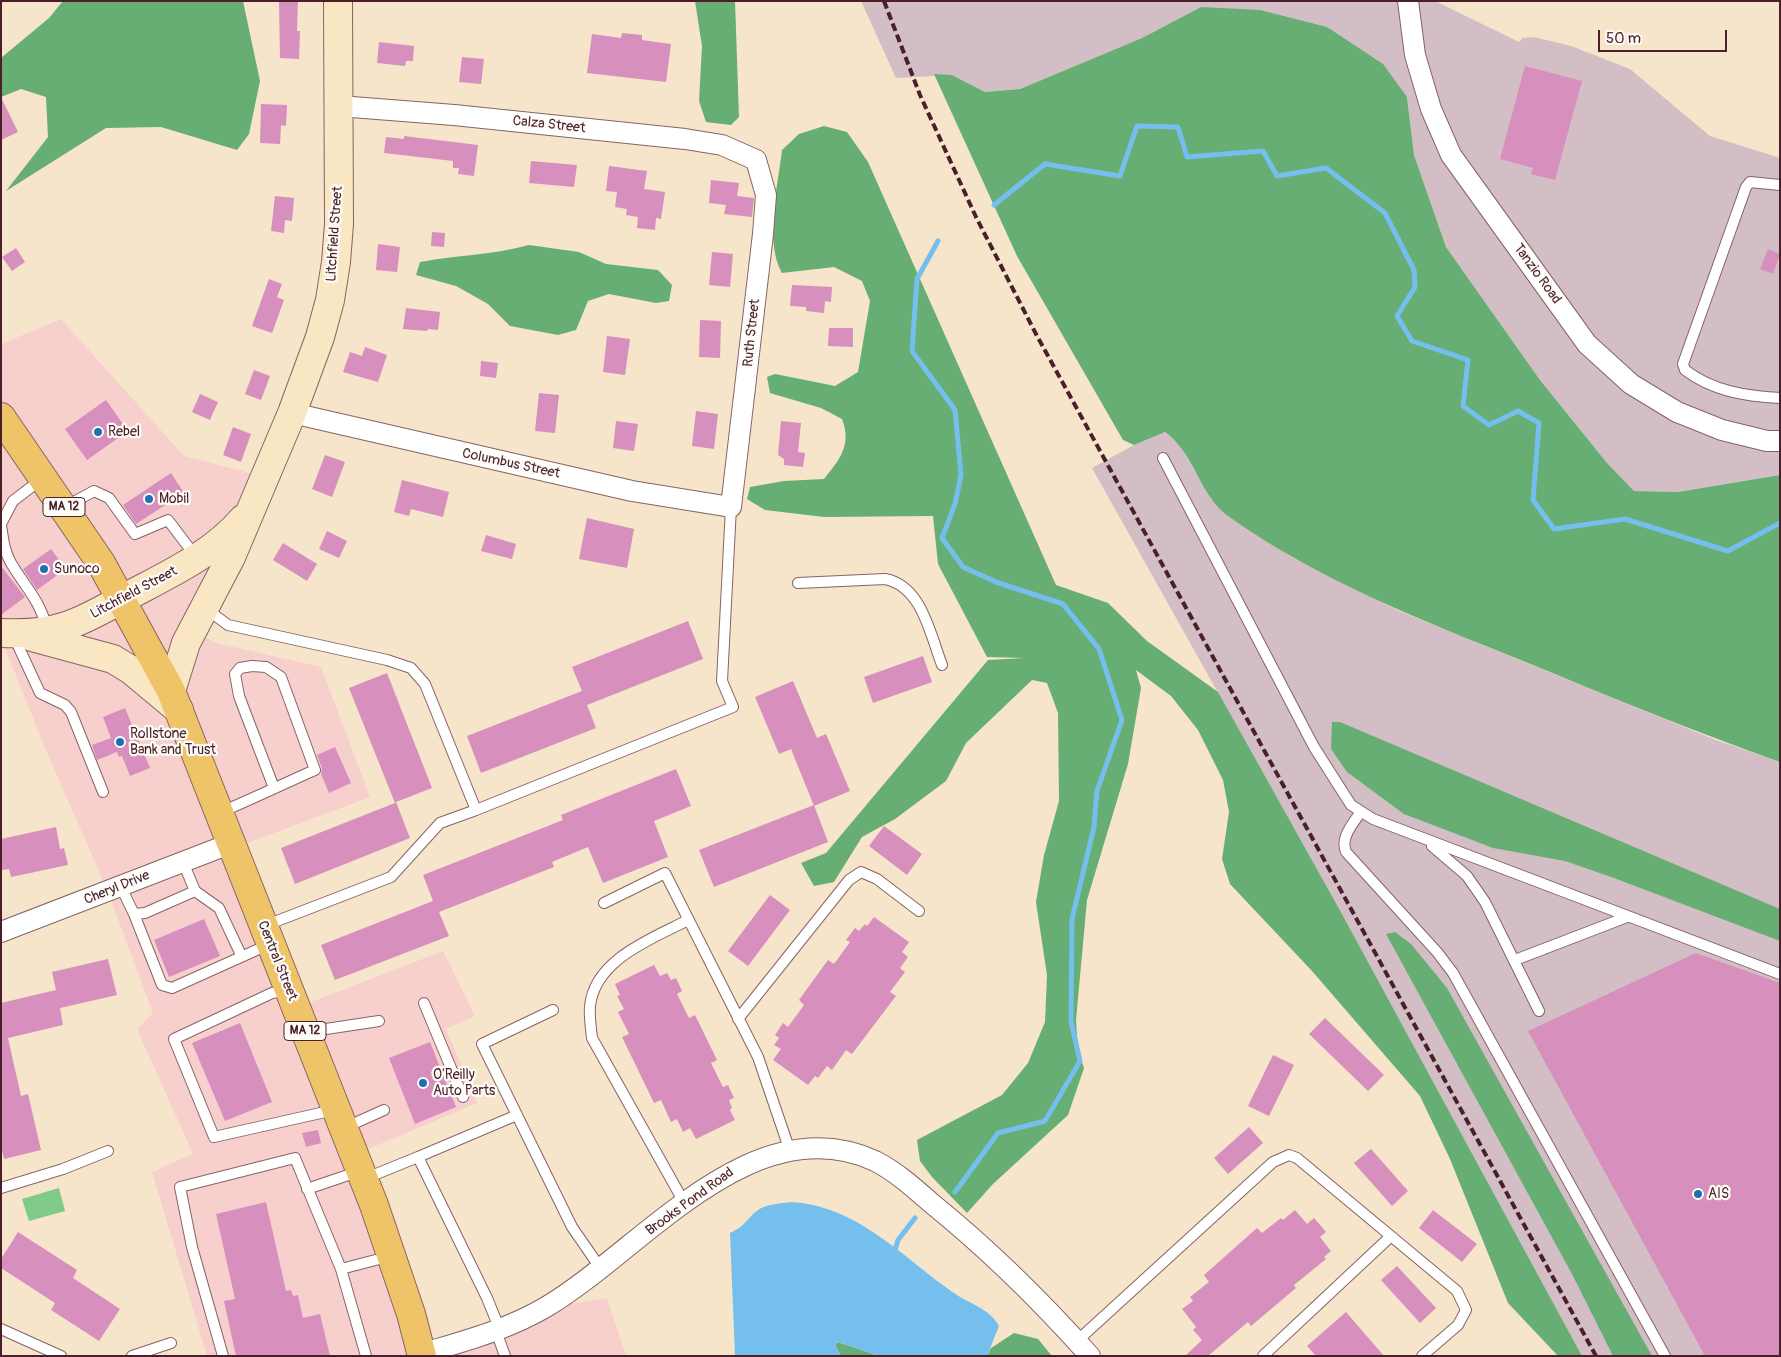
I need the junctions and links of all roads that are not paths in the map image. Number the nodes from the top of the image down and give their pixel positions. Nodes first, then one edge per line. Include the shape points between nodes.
1 (338, 1) edge
2 (1408, 1) edge
3 (339, 106) junction
4 (756, 160) joint
5 (1780, 185) edge
6 (1779, 394) edge
7 (292, 413) junction
8 (1, 417) edge
9 (1780, 441) edge
10 (1163, 458) dead end
11 (44, 478) junction
12 (731, 507) junction
13 (64, 508) junction
14 (249, 512) junction
15 (1, 525) edge
16 (197, 558) junction
17 (798, 583) dead end
18 (122, 599) junction
19 (204, 608) junction
20 (48, 630) junction
21 (12, 634) edge
22 (942, 665) dead end
23 (175, 700) junction
24 (274, 788) junction
25 (103, 792) dead end
26 (476, 810) junction
27 (220, 812) junction
28 (1360, 813) junction
29 (1425, 840) junction
30 (232, 843) junction
31 (183, 862) junction
32 (121, 887) junction
33 (195, 891) junction
34 (604, 903) dead end
35 (919, 911) dead end
36 (134, 914) junction
37 (1627, 917) junction
38 (688, 920) junction
39 (1, 932) edge
40 (267, 935) junction
41 (241, 955) junction
42 (1515, 960) junction
43 (1780, 974) edge
44 (288, 990) junction
45 (424, 1003) dead end
46 (553, 1010) dead end
47 (1539, 1011) dead end
48 (738, 1019) junction
49 (379, 1021) dead end
50 (305, 1032) junction
51 (463, 1097) dead end
52 (384, 1110) dead end
53 (517, 1115) junction
54 (340, 1118) junction
55 (108, 1151) dead end
56 (790, 1151) junction
57 (418, 1157) junction
58 (362, 1175) junction
59 (1, 1188) edge
60 (307, 1190) junction
61 (685, 1204) junction
62 (1390, 1237) junction
63 (391, 1256) junction
64 (341, 1269) junction
65 (600, 1269) junction
66 (1, 1329) edge
67 (498, 1330) junction
68 (171, 1343) dead end
69 (1083, 1349) edge
70 (422, 1355) edge
71 (61, 1356) edge
72 (132, 1356) edge
73 (223, 1356) edge
74 (366, 1356) edge
75 (505, 1356) edge
76 (1263, 1356) edge
77 (1422, 1356) edge
78 (1664, 1356) edge

1 - 3 main road, Litchfield Street
2 - 9 street, Tanzio Road via 1415,55 1431,109 1451,155 1587,344 1631,384 1677,412 1722,430
3 - 4 street, Calza Street via 684,139 722,145
3 - 7 main road, Litchfield Street via 336,262 320,337
4 - 12 street, Ruth Street via 766,195
5 - 6 lane via 1755,181 1746,187 1683,364 1685,370 1714,388 1739,394
7 - 12 street, Columbus Street via 632,492
7 - 14 main road, Litchfield Street
8 - 11 main road, Central Street / MA 12
10 - 28 lane via 1314,747 1340,791
11 - 13 main road, Central Street / MA 12
11 - 15 lane via 13,501
12 - 26 lane via 722,681 734,707
13 - 16 lane via 94,491 110,498 135,534 168,520
13 - 18 main road, Central Street / MA 12
14 - 16 main road, Litchfield Street via 227,536
14 - 19 main road, Litchfield Street via 231,557
15 - 20 lane via 3,544 10,562 43,612
16 - 18 main road, Litchfield Street
17 - 22 lane via 885,580 898,583 917,602
18 - 20 main road, Litchfield Street via 88,618
18 - 23 main road, Central Street / MA 12
19 - 23 main road, Litchfield Street via 186,643
19 - 26 lane via 228,625 411,668 425,684
20 - 21 main road, Litchfield Street
21 - 23 main road, Central Street via 113,659
21 - 25 lane via 40,693 65,705 71,712
23 - 27 main road, Central Street / MA 12
24 - 24 lane via 315,770 282,677 266,667 240,668 235,674 239,696
24 - 27 lane
26 - 40 lane via 440,823 391,877
27 - 30 main road, Central Street / MA 12
28 - 29 lane
28 - 78 lane via 1342,845 1453,974
29 - 37 lane
29 - 42 lane via 1466,876 1485,902
30 - 31 street, Cheryl Drive
30 - 40 main road, Central Street / MA 12
31 - 32 street, Cheryl Drive
31 - 33 lane
32 - 36 lane
32 - 39 street, Cheryl Drive
33 - 36 lane
33 - 41 lane via 219,908
34 - 38 lane via 665,873
35 - 48 lane via 876,879 861,872 850,880
36 - 41 lane via 162,985 172,988
37 - 42 lane
37 - 43 lane
38 - 48 lane
38 - 61 lane via 619,957 596,984 590,1007 592,1038
40 - 41 lane
40 - 44 main road, Central Street / MA 12
42 - 47 lane
44 - 50 main road, Central Street / MA 12
44 - 54 lane via 272,993 174,1039 214,1137
45 - 51 lane
46 - 53 lane via 482,1044
48 - 56 lane via 758,1057
49 - 50 lane
50 - 54 main road, Central Street / MA 12
52 - 54 lane
53 - 57 lane
53 - 65 lane via 572,1227
54 - 58 main road, Central Street / MA 12
55 - 59 lane via 64,1169
56 - 61 street, Brooks Pond Road via 764,1156 735,1169
56 - 69 street, Brooks Pond Road via 821,1148 847,1151 876,1162 901,1178 952,1220
57 - 58 lane
57 - 67 lane via 487,1298
58 - 60 lane
58 - 63 main road, Central Street / MA 12
60 - 64 lane
60 - 73 lane via 295,1158 180,1187 192,1246
61 - 65 street, Brooks Pond Road
62 - 69 lane via 1298,1158 1289,1155 1273,1162
62 - 76 lane
62 - 77 lane via 1456,1291 1466,1310 1458,1325
63 - 64 lane
63 - 70 main road, Central Street / MA 12
64 - 74 lane
65 - 67 street, Brooks Pond Road via 545,1308
66 - 71 lane
67 - 70 street, Brooks Pond Road
67 - 75 lane
68 - 72 lane

